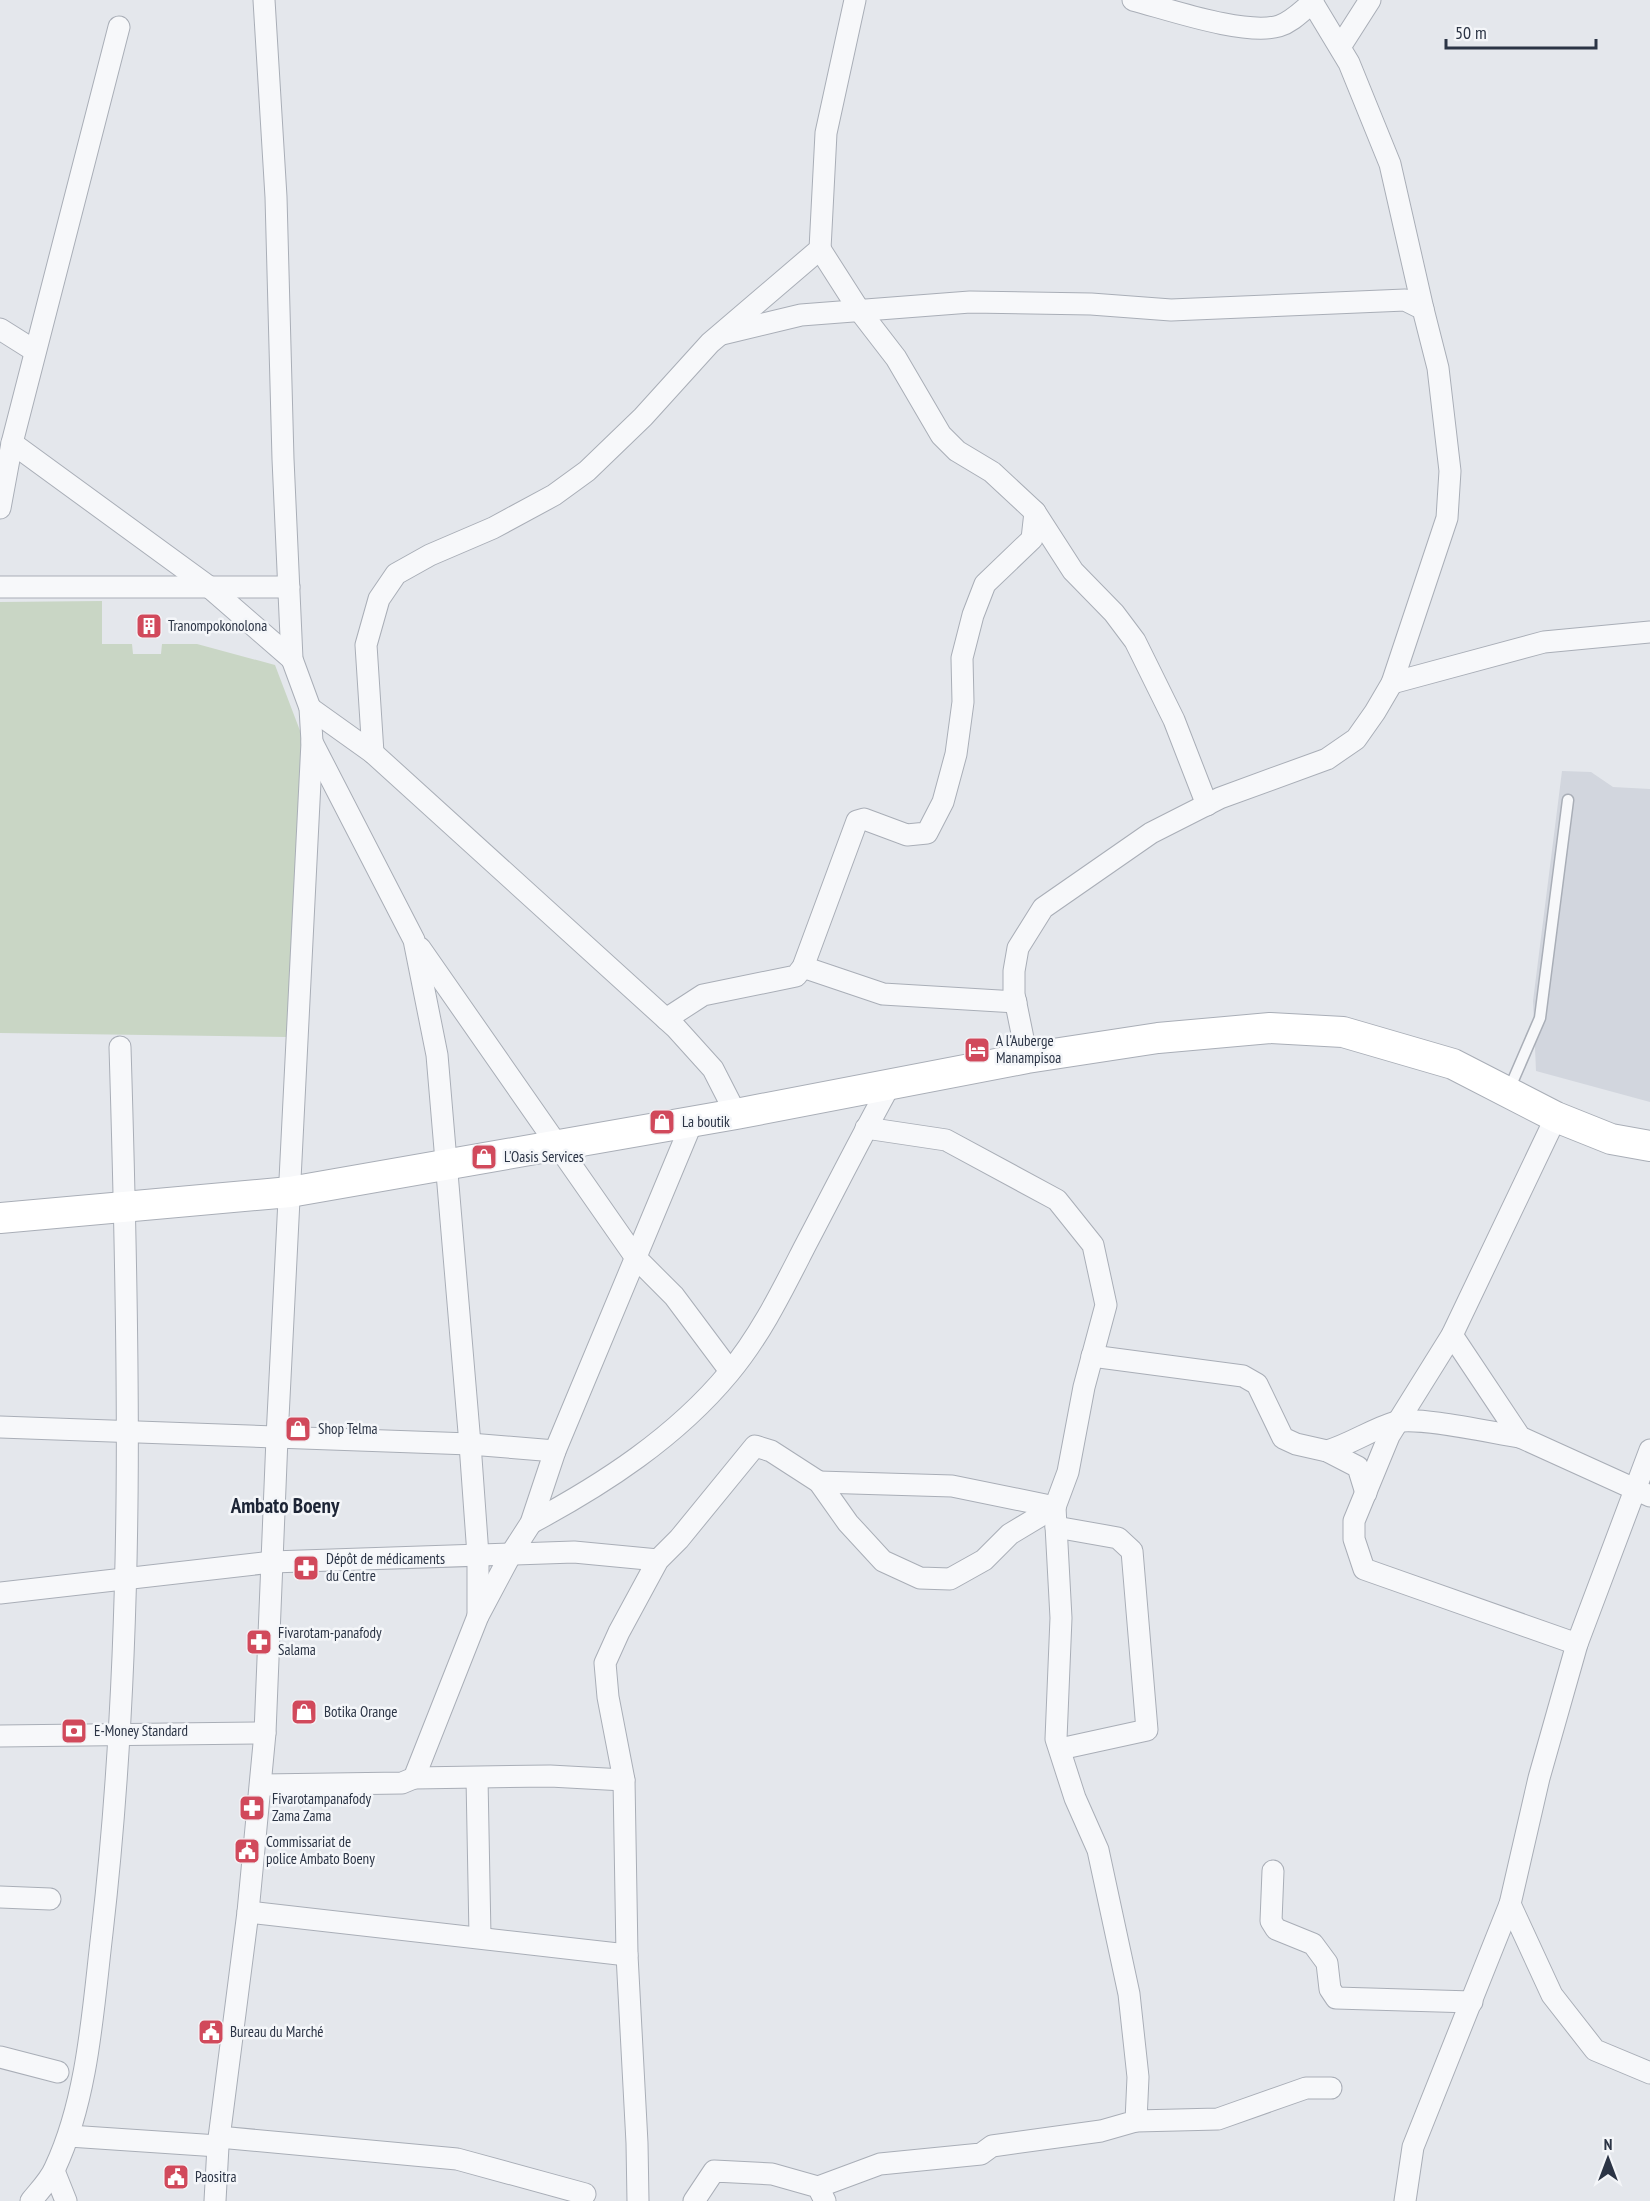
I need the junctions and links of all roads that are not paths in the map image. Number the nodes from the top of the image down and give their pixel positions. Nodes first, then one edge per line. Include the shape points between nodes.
1 (264, 0) edge
2 (855, 0) edge
3 (1133, 0) edge
4 (1370, 0) edge
5 (1312, 1) edge
6 (119, 27) dead end
7 (1340, 47) junction
8 (820, 249) junction
9 (1423, 309) junction
10 (859, 310) junction
11 (0, 329) edge
12 (722, 334) junction
13 (35, 351) junction
14 (12, 443) junction
15 (0, 508) edge
16 (1035, 512) junction
17 (208, 586) junction
18 (0, 587) edge
19 (289, 587) junction
20 (1650, 632) edge
21 (292, 660) junction
22 (1392, 683) junction
23 (310, 708) junction
24 (312, 742) junction
25 (373, 753) junction
26 (1568, 801) dead end
27 (1207, 805) junction
28 (414, 940) junction
29 (803, 967) junction
30 (1016, 1002) junction
31 (666, 1019) junction
32 (120, 1047) dead end
33 (1027, 1058) junction
34 (891, 1083) junction
35 (1508, 1093) junction
36 (736, 1114) junction
37 (1556, 1117) junction
38 (693, 1120) junction
39 (866, 1128) junction
40 (1650, 1146) edge
41 (557, 1147) junction
42 (446, 1165) junction
43 (290, 1192) junction
44 (125, 1208) junction
45 (0, 1218) edge
46 (636, 1258) junction
47 (1452, 1335) junction
48 (1092, 1356) junction
49 (730, 1371) junction
50 (1398, 1422) junction
51 (0, 1427) edge
52 (128, 1431) junction
53 (1520, 1437) junction
54 (277, 1438) junction
55 (470, 1444) junction
56 (555, 1450) junction
57 (1327, 1450) junction
58 (1650, 1450) edge
59 (819, 1482) junction
60 (1642, 1492) edge
61 (1366, 1493) junction
62 (1055, 1517) junction
63 (531, 1523) junction
64 (511, 1554) junction
65 (478, 1555) junction
66 (658, 1560) junction
67 (272, 1562) junction
68 (125, 1578) junction
69 (0, 1593) edge
70 (478, 1616) junction
71 (1577, 1644) junction
72 (265, 1733) junction
73 (121, 1735) junction
74 (0, 1736) edge
75 (1060, 1749) junction
76 (414, 1778) junction
77 (477, 1778) junction
78 (624, 1780) junction
79 (262, 1785) junction
80 (1273, 1870) dead end
81 (0, 1897) edge
82 (50, 1899) dead end
83 (1510, 1904) junction
84 (248, 1912) junction
85 (480, 1936) junction
86 (627, 1955) junction
87 (1472, 2002) junction
88 (0, 2057) edge
89 (58, 2072) dead end
90 (1650, 2073) edge
91 (1331, 2088) dead end
92 (1136, 2121) junction
93 (69, 2136) junction
94 (218, 2142) junction
95 (54, 2172) junction
96 (585, 2194) dead end
97 (822, 2194) edge
98 (31, 2201) edge
99 (66, 2201) edge
100 (215, 2201) edge
101 (638, 2201) edge
102 (694, 2201) edge
103 (1405, 2201) edge

1 - 19 street via 276,197
2 - 8 street via 826,133
3 - 5 street via 1242,27 1277,26 1293,19
4 - 7 street
5 - 7 street
6 - 13 street
7 - 9 street via 1390,164
8 - 10 street
8 - 12 street
9 - 10 street via 1405,300 1171,310 970,302
9 - 22 street via 1438,368 1450,471 1447,518
10 - 12 street via 801,315
10 - 16 street via 896,358 941,435 957,451 992,472
11 - 13 street
12 - 25 street via 587,471 493,528 396,574 378,599 366,645
13 - 14 street
14 - 15 street
14 - 17 street
16 - 27 street via 1073,571 1135,641 1174,720
16 - 29 street via 1032,539 985,584 973,615 962,658 963,702 956,754 943,802 927,833 907,835 864,819 857,821
17 - 18 street
17 - 19 street
17 - 21 street
19 - 21 street
20 - 22 street via 1544,642
21 - 23 street
22 - 27 street via 1356,739 1327,759
23 - 24 street
23 - 25 street
24 - 28 street
24 - 43 street
25 - 31 street
26 - 35 lane via 1540,1018
27 - 30 street via 1151,833 1043,908 1018,948 1014,971
28 - 41 street
28 - 42 street via 437,1054
29 - 30 street via 883,994
29 - 31 street via 796,976 703,995
30 - 33 street
31 - 36 street via 712,1069
32 - 44 street
33 - 34 street
33 - 35 street via 1158,1038 1270,1028 1343,1032 1453,1064
34 - 36 street
34 - 39 street
35 - 37 street
36 - 38 street
37 - 40 street via 1611,1139
37 - 47 street
38 - 41 street
38 - 46 street
39 - 48 street via 946,1140 1058,1200 1093,1245 1106,1305
39 - 49 street via 771,1312
41 - 42 street
41 - 46 street
42 - 43 street
42 - 55 street
43 - 44 street
43 - 54 street
44 - 45 street
44 - 52 street
46 - 49 street via 674,1296
46 - 56 street
47 - 50 street
47 - 53 street
48 - 57 street via 1243,1376 1257,1384 1283,1438
48 - 62 street
49 - 63 street via 697,1409 663,1438 584,1495
50 - 53 street
50 - 57 street
50 - 61 street
51 - 52 street
52 - 54 street
52 - 68 street
53 - 60 street
54 - 55 street
54 - 67 street
55 - 56 street
55 - 65 street
56 - 63 street
57 - 61 street via 1358,1467
58 - 60 street
59 - 62 street via 952,1486
59 - 62 street via 848,1523 883,1561 920,1578 950,1579 984,1560 1010,1534
59 - 66 street via 771,1451 755,1446
60 - 71 street
61 - 71 street via 1354,1521 1354,1539 1364,1569
62 - 75 street via 1061,1618 1056,1739
62 - 75 street via 1118,1538 1132,1551 1147,1730
63 - 64 street
64 - 65 street
64 - 66 street via 574,1552
64 - 70 street
65 - 67 street
65 - 70 street
66 - 78 street via 605,1663
67 - 68 street
67 - 72 street
68 - 69 street
68 - 73 street
70 - 76 street
71 - 83 street via 1539,1778
72 - 73 street
72 - 79 street
73 - 74 street
73 - 93 street via 88,2047
75 - 92 street via 1075,1798 1098,1850 1129,1994 1138,2077
76 - 77 street
76 - 79 street via 402,1784
77 - 78 street
77 - 85 street
78 - 86 street
79 - 84 street
80 - 87 street via 1271,1921 1276,1929 1314,1944 1327,1963 1330,1989 1336,1998
81 - 82 street
83 - 87 street
83 - 90 street via 1552,1995 1594,2050
84 - 85 street
84 - 94 street
85 - 86 street
86 - 101 street
87 - 103 street via 1413,2147
88 - 89 street
91 - 92 street via 1306,2088 1218,2119
92 - 97 street via 1101,2131 992,2146 981,2154 880,2163
93 - 94 street
93 - 95 street
94 - 96 street via 458,2158
94 - 100 street
95 - 98 street
95 - 99 street
97 - 102 street via 772,2174 714,2172

